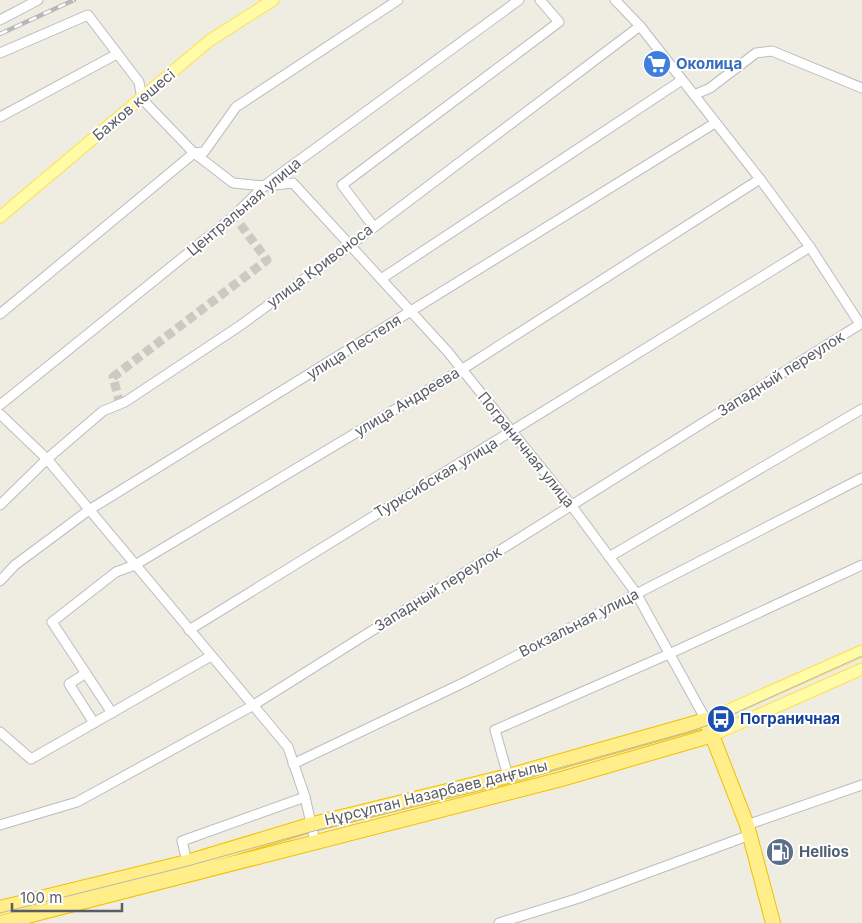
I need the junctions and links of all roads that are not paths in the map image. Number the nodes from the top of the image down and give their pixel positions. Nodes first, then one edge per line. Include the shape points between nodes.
1 (38, 0) edge
2 (273, 0) edge
3 (398, 0) edge
4 (519, 0) edge
5 (540, 0) edge
6 (616, 0) edge
7 (0, 20) edge
8 (640, 26) junction
9 (0, 53) edge
10 (117, 54) junction
11 (682, 80) junction
12 (862, 88) edge
13 (694, 95) junction
14 (142, 98) junction
15 (0, 117) edge
16 (715, 123) junction
17 (194, 153) junction
18 (760, 180) junction
19 (264, 186) junction
20 (0, 217) edge
21 (373, 226) junction
22 (349, 246) junction
23 (810, 247) junction
24 (381, 279) junction
25 (410, 312) junction
26 (0, 314) edge
27 (861, 324) edge
28 (461, 370) junction
29 (0, 405) edge
30 (862, 409) edge
31 (0, 414) edge
32 (513, 432) junction
33 (48, 460) junction
34 (862, 478) edge
35 (0, 505) edge
36 (571, 505) junction
37 (89, 510) junction
38 (609, 557) junction
39 (135, 565) junction
40 (862, 565) edge
41 (0, 581) edge
42 (636, 593) junction
43 (189, 630) junction
44 (862, 651) edge
45 (669, 654) junction
46 (211, 656) junction
47 (862, 669) edge
48 (86, 673) junction
49 (252, 706) junction
50 (112, 713) junction
51 (706, 720) junction
52 (94, 723) junction
53 (0, 732) edge
54 (713, 735) junction
55 (294, 764) junction
56 (508, 776) junction
57 (862, 785) edge
58 (305, 797) junction
59 (312, 824) junction
60 (0, 825) edge
61 (748, 830) junction
62 (315, 841) junction
63 (186, 862) junction
64 (0, 908) edge
65 (0, 923) edge
66 (499, 923) edge
67 (772, 923) edge

1 - 7 street
2 - 14 main road, Бажов көшесі via 209,41
3 - 17 street via 236,106 204,152
4 - 19 street, Центральная улица
5 - 21 street via 559,22 342,185
6 - 8 street
8 - 11 street
8 - 21 street, улица Кривоноса
9 - 10 street via 88,15
10 - 14 street via 139,82
10 - 15 street
11 - 13 street
11 - 24 street
12 - 13 street via 772,51 756,53 710,88
13 - 16 street
14 - 17 street, Пограничная улица
14 - 20 main road, Бажов көшесі
16 - 18 street
16 - 25 street, улица Пестеля
17 - 19 street, Пограничная улица via 232,183
17 - 26 street
18 - 23 street
18 - 28 street, улица Андреева
19 - 22 street, Пограничная улица via 293,183
19 - 29 street, Центральная улица via 234,216
21 - 22 street, улица Кривоноса
22 - 24 street, Пограничная улица
22 - 33 street, улица Кривоноса via 240,325 125,402 104,411
23 - 27 street
23 - 32 street, Турксибская улица
24 - 25 street, Пограничная улица
25 - 28 street, Пограничная улица
25 - 37 street, улица Пестеля
27 - 36 street, Западный переулок
28 - 32 street, Пограничная улица
28 - 39 street, улица Андреева
30 - 38 street
31 - 33 street
32 - 36 street, Пограничная улица
32 - 43 street, Турксибская улица
33 - 35 street, улица Кривоноса
33 - 37 street
34 - 42 street, Вокзальная улица
36 - 38 street, Пограничная улица
36 - 49 street, Западный переулок
37 - 39 street
37 - 41 street, улица Пестеля via 15,565
38 - 42 street, Пограничная улица
39 - 43 street
39 - 48 street, улица Андреева via 116,572 52,622
40 - 45 street
42 - 45 street, Пограничная улица
42 - 55 street, Вокзальная улица via 465,682
43 - 46 street
44 - 51 main road, Нұрсұлтан Назарбаев даңғылы
45 - 51 street, Пограничная улица
45 - 56 street via 495,730
46 - 49 street
46 - 50 street
47 - 54 main road, Нұрсұлтан Назарбаев даңғылы
48 - 50 street
48 - 52 street via 68,684
49 - 55 street via 288,747
49 - 60 street, Западный переулок via 77,802
50 - 52 street
51 - 54 highway, Пограничная улица
51 - 56 highway, Нұрсұлтан Назарбаев даңғылы
52 - 53 street via 31,759
54 - 61 highway, Пограничная улица
54 - 62 highway, Нұрсұлтан Назарбаев даңғылы via 558,780
55 - 58 street
56 - 59 highway, Нұрсұлтан Назарбаев даңғылы
57 - 61 street
58 - 59 street
58 - 63 street via 182,841
59 - 62 street
59 - 63 highway, Нұрсұлтан Назарбаев даңғылы
61 - 66 street via 579,898
61 - 67 highway, Пограничная улица
62 - 65 highway, Нұрсұлтан Назарбаев даңғылы
63 - 64 highway, Нұрсұлтан Назарбаев даңғылы

